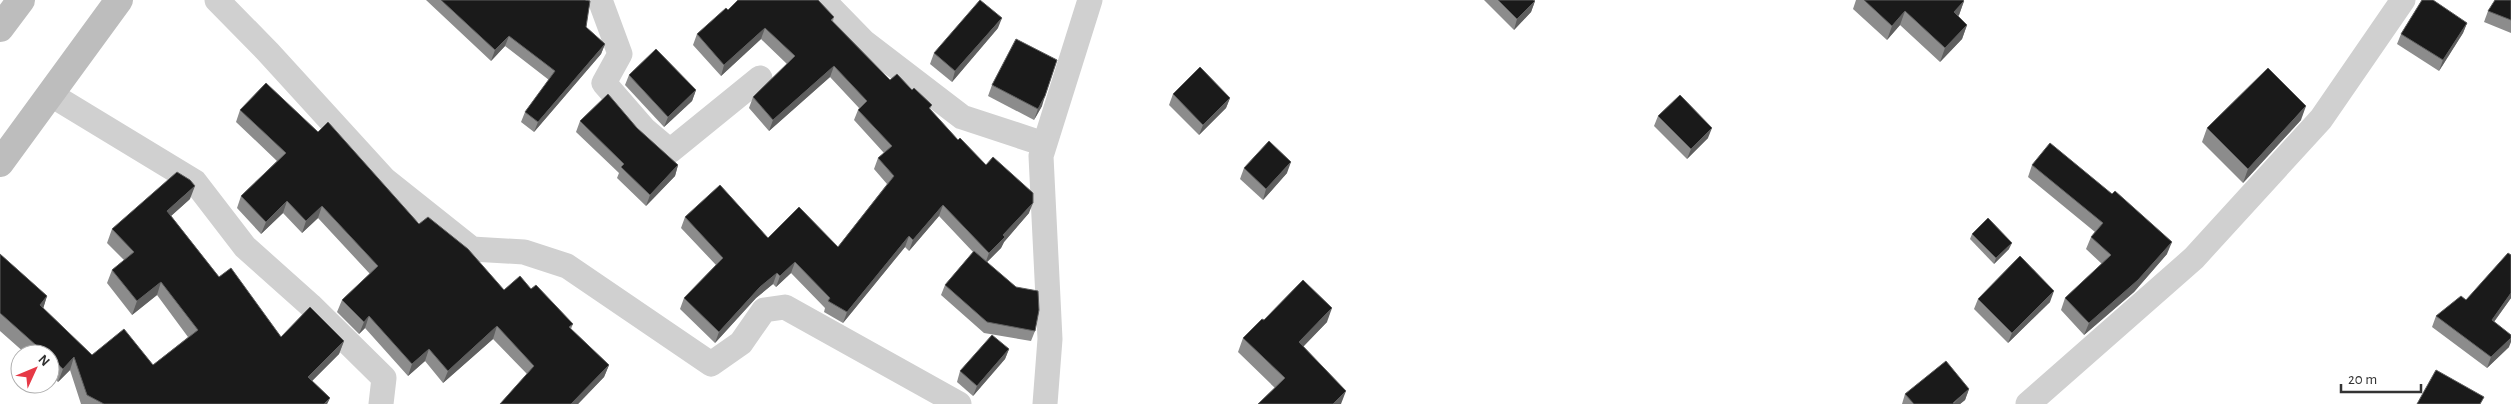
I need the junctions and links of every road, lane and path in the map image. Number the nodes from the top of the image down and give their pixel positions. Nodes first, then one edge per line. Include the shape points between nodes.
1 (21, 0) edge
2 (119, 0) edge
3 (216, 0) edge
4 (600, 0) edge
5 (823, 0) edge
6 (1090, 0) edge
7 (2403, 0) edge
8 (0, 28) edge
9 (760, 78) dead end
10 (50, 94) junction
11 (1044, 144) junction
12 (0, 163) edge
13 (381, 404) edge
14 (959, 404) edge
15 (1045, 404) edge
16 (2028, 404) edge

1 - 8 main road
2 - 10 main road
3 - 14 street via 384,178 472,249 524,252 567,266 710,364 741,343 764,310 786,307
4 - 9 street via 620,54 604,83 644,129 670,150
5 - 11 street via 864,42 962,117
6 - 11 street
7 - 16 street via 2321,119 2194,258
10 - 12 main road
10 - 13 street via 195,182 244,247 310,305 384,378
11 - 15 street via 1041,156 1050,339

